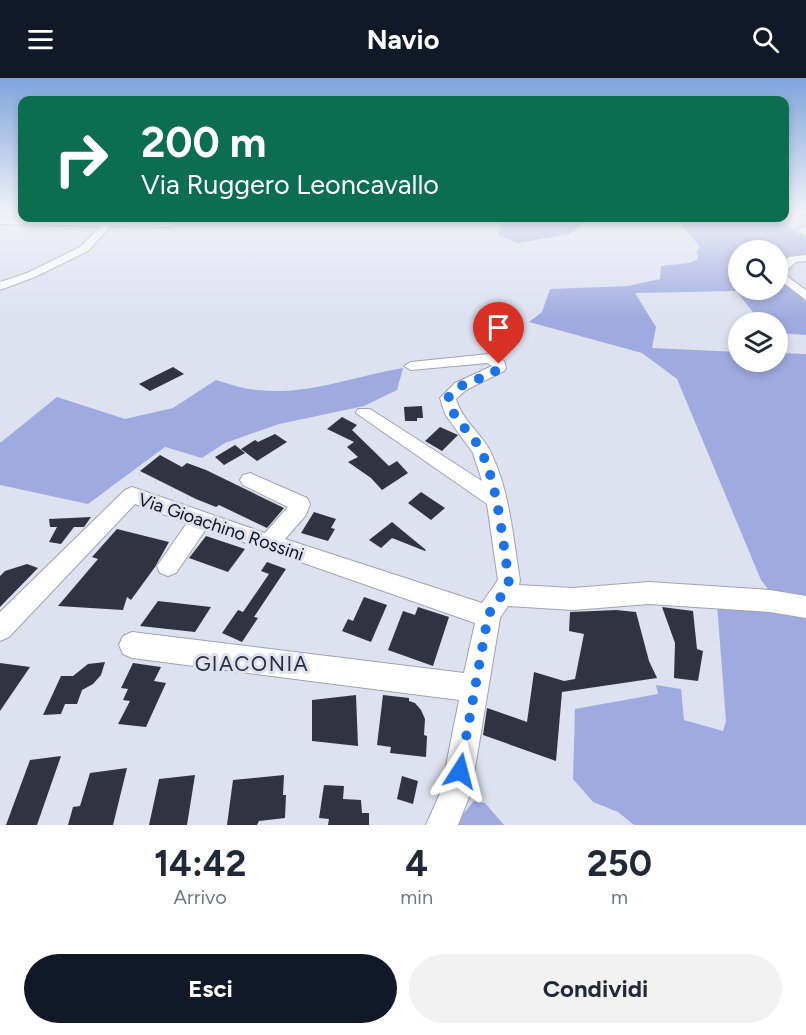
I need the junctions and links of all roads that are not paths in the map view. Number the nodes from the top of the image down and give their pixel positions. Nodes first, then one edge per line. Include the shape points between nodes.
1 (84, 249) edge
2 (806, 258) edge
3 (0, 286) edge
4 (806, 296) edge
5 (411, 366) dead end
6 (364, 413) dead end
7 (250, 480) dead end
8 (495, 499) junction
9 (201, 519) junction
10 (269, 543) junction
11 (168, 566) dead end
12 (502, 596) junction
13 (806, 607) edge
14 (488, 616) junction
15 (0, 629) edge
16 (132, 645) dead end
17 (474, 688) junction
18 (442, 825) edge

1 - 3 street
2 - 4 street via 793,259 779,271 783,279
5 - 8 street via 489,358 499,364 495,372 470,380 448,398 453,415 481,450
6 - 8 street
7 - 10 street via 300,504
8 - 12 street via 509,580
9 - 10 street, Via Gioachino Rossini
9 - 11 street
9 - 15 street, Via Gioachino Rossini via 132,495
10 - 14 street, Via Gioachino Rossini
12 - 13 street via 573,599 649,593
12 - 14 street
14 - 17 street
16 - 17 street
17 - 18 street via 456,792

